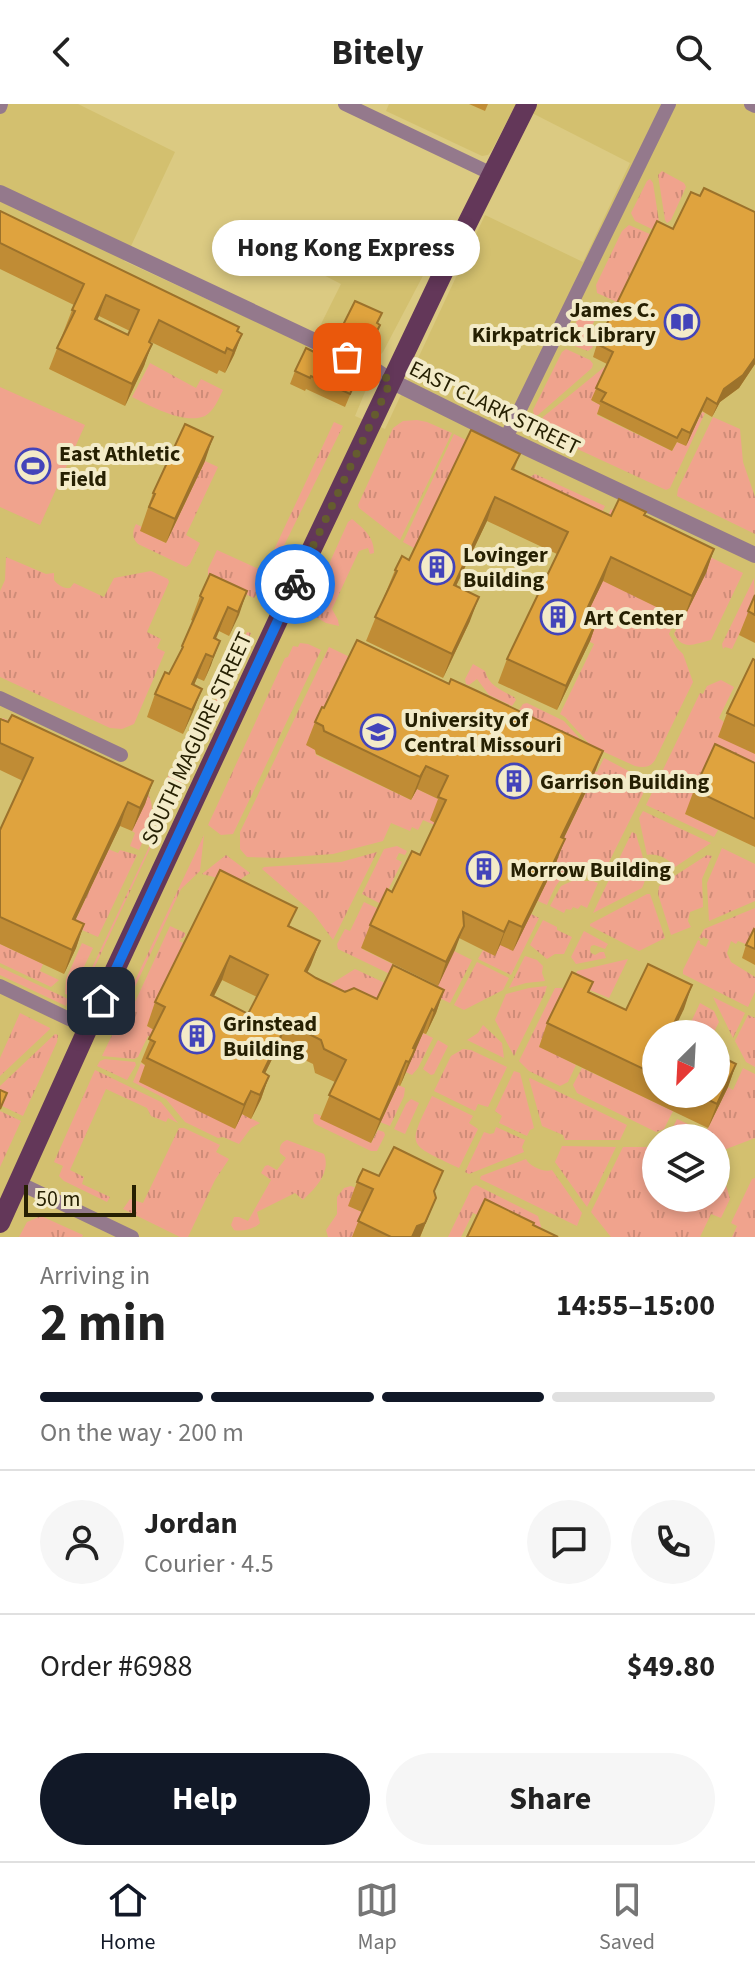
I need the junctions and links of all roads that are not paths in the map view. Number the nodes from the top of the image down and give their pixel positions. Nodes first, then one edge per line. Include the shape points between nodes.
1 (345, 104) edge
2 (527, 104) edge
3 (669, 104) edge
4 (492, 174) junction
5 (0, 193) edge
6 (391, 381) junction
7 (506, 438) junction
8 (755, 555) edge
9 (0, 698) edge
10 (121, 755) dead end
11 (0, 986) edge
12 (88, 1028) junction
13 (19, 1183) junction
14 (0, 1223) edge
15 (132, 1237) edge

1 - 4 street
2 - 4 main road, SOUTH MAGUIRE STREET
3 - 7 street
4 - 6 main road, SOUTH MAGUIRE STREET
5 - 6 street, EAST CLARK STREET
6 - 7 street, EAST CLARK STREET
6 - 12 main road, SOUTH MAGUIRE STREET
7 - 8 street, EAST CLARK STREET
9 - 10 street
11 - 12 street
12 - 13 main road, SOUTH MAGUIRE STREET
13 - 14 main road, SOUTH MAGUIRE STREET
13 - 15 street

